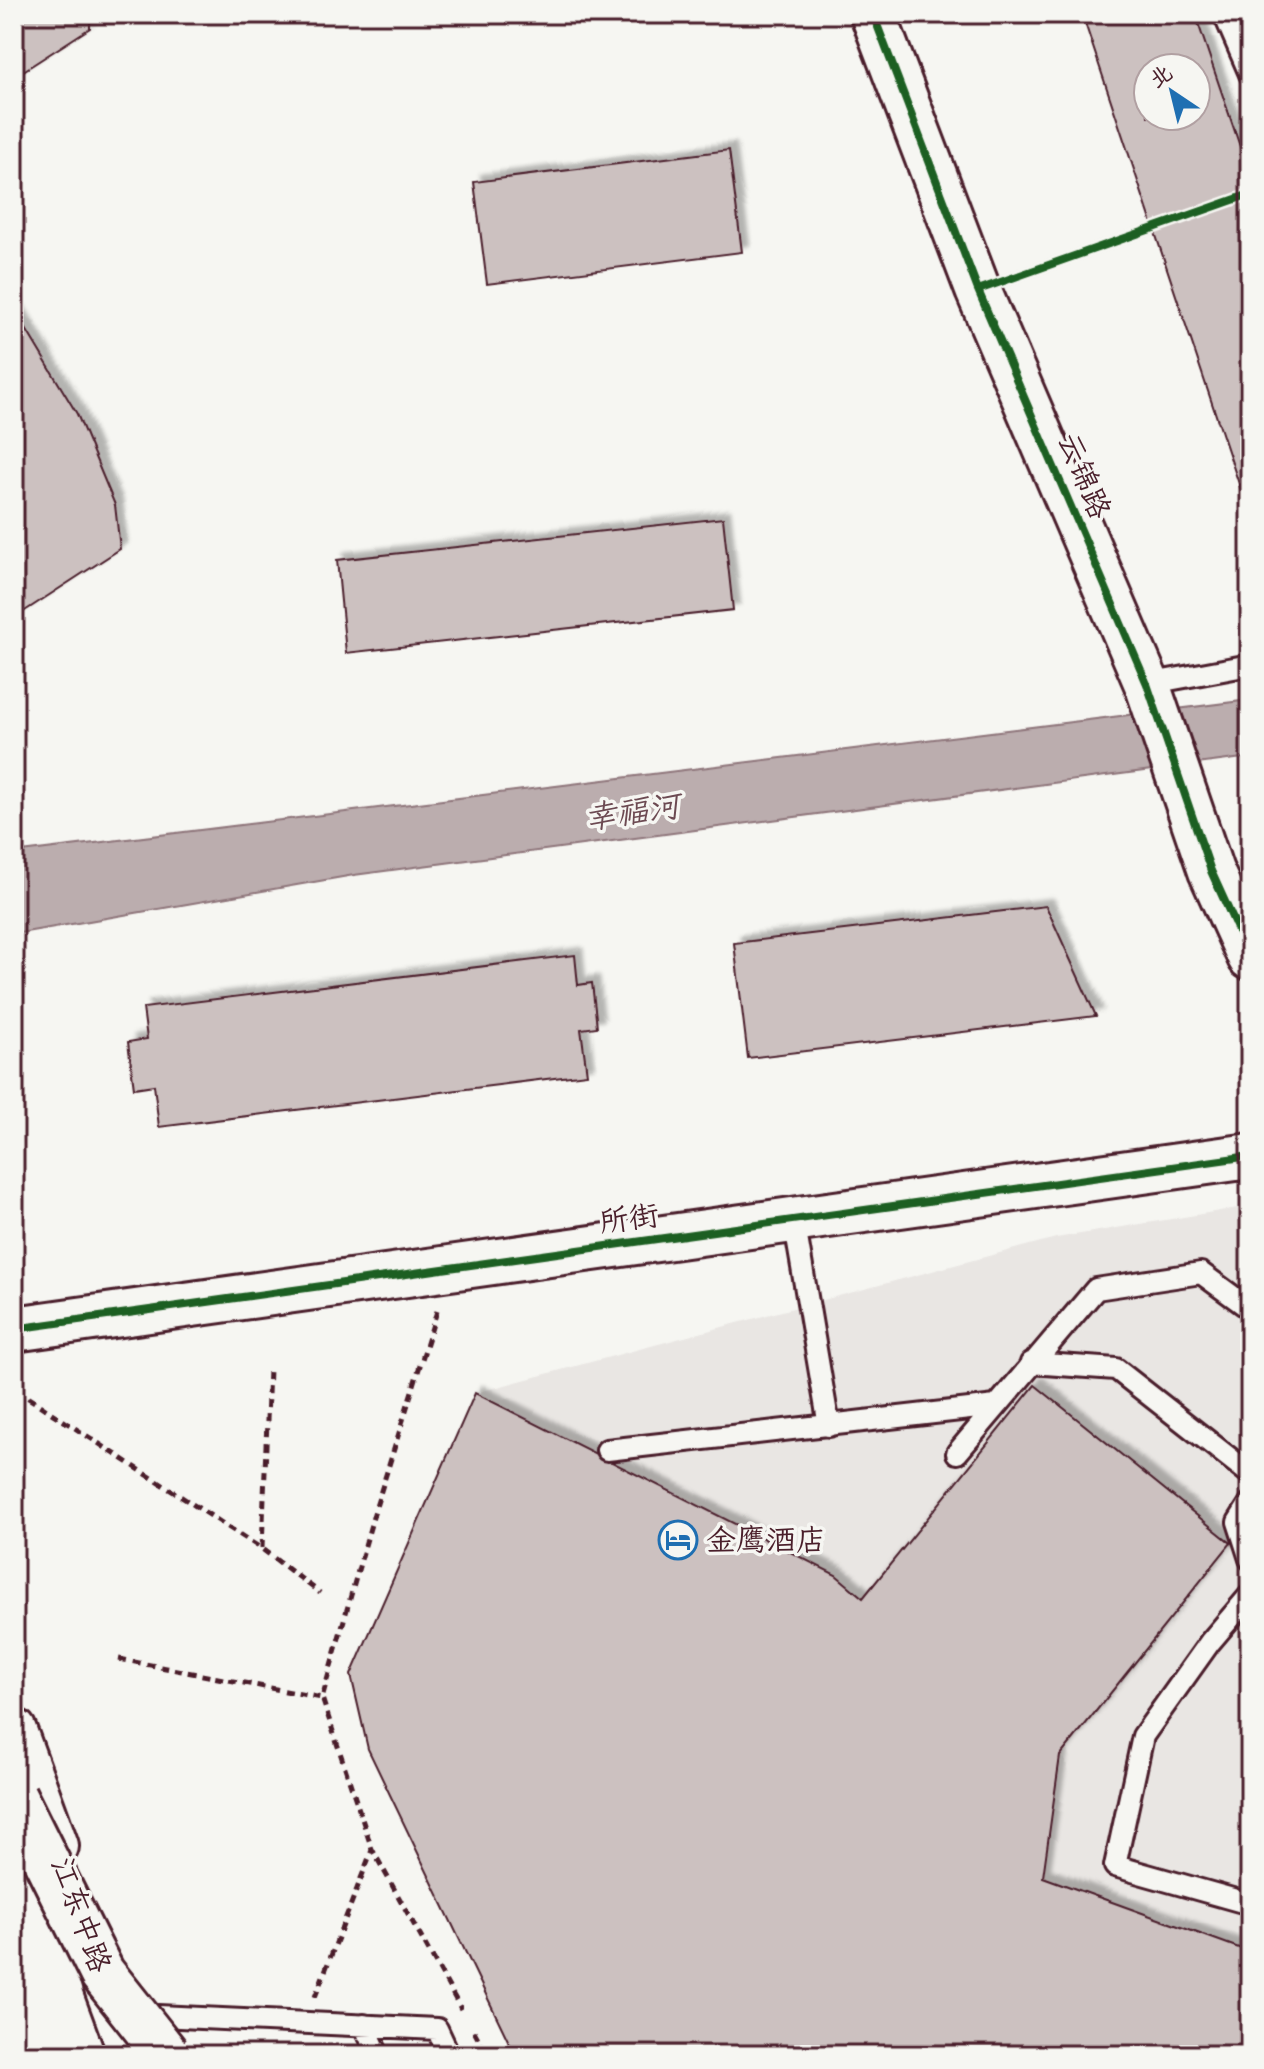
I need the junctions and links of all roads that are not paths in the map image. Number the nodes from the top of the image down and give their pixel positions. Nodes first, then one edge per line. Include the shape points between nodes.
1 (873, 14) edge
2 (1224, 14) edge
3 (1250, 74) edge
4 (1250, 665) edge
5 (1147, 684) junction
6 (1250, 957) edge
7 (1250, 1156) edge
8 (794, 1220) junction
9 (1250, 1309) edge
10 (14, 1329) edge
11 (1031, 1363) junction
12 (996, 1406) junction
13 (829, 1426) junction
14 (607, 1450) dead end
15 (957, 1453) dead end
16 (1250, 1474) edge
17 (1250, 1503) edge
18 (1250, 1559) edge
19 (1250, 1595) edge
20 (14, 1731) edge
21 (14, 1796) edge
22 (1250, 1904) edge
23 (117, 2014) junction
24 (364, 2025) junction
25 (132, 2055) edge
26 (167, 2055) edge
27 (378, 2055) edge
28 (449, 2055) edge

1 - 5 main road, 云锦路 via 978,290
2 - 3 lane
4 - 5 lane
5 - 6 main road, 云锦路 via 1211,871
7 - 8 main road, 所街
8 - 10 main road, 所街
8 - 13 lane
9 - 11 lane via 1201,1273 1096,1289
11 - 12 lane
11 - 16 lane via 1116,1369
12 - 13 lane
12 - 15 lane
13 - 14 lane
17 - 18 lane via 1238,1522
19 - 22 lane via 1143,1736 1115,1866
20 - 23 main road, 江东中路
21 - 26 main road, bridge via 102,1973
23 - 24 lane
23 - 25 main road, 江东中路
24 - 27 lane
24 - 28 lane via 437,2029

